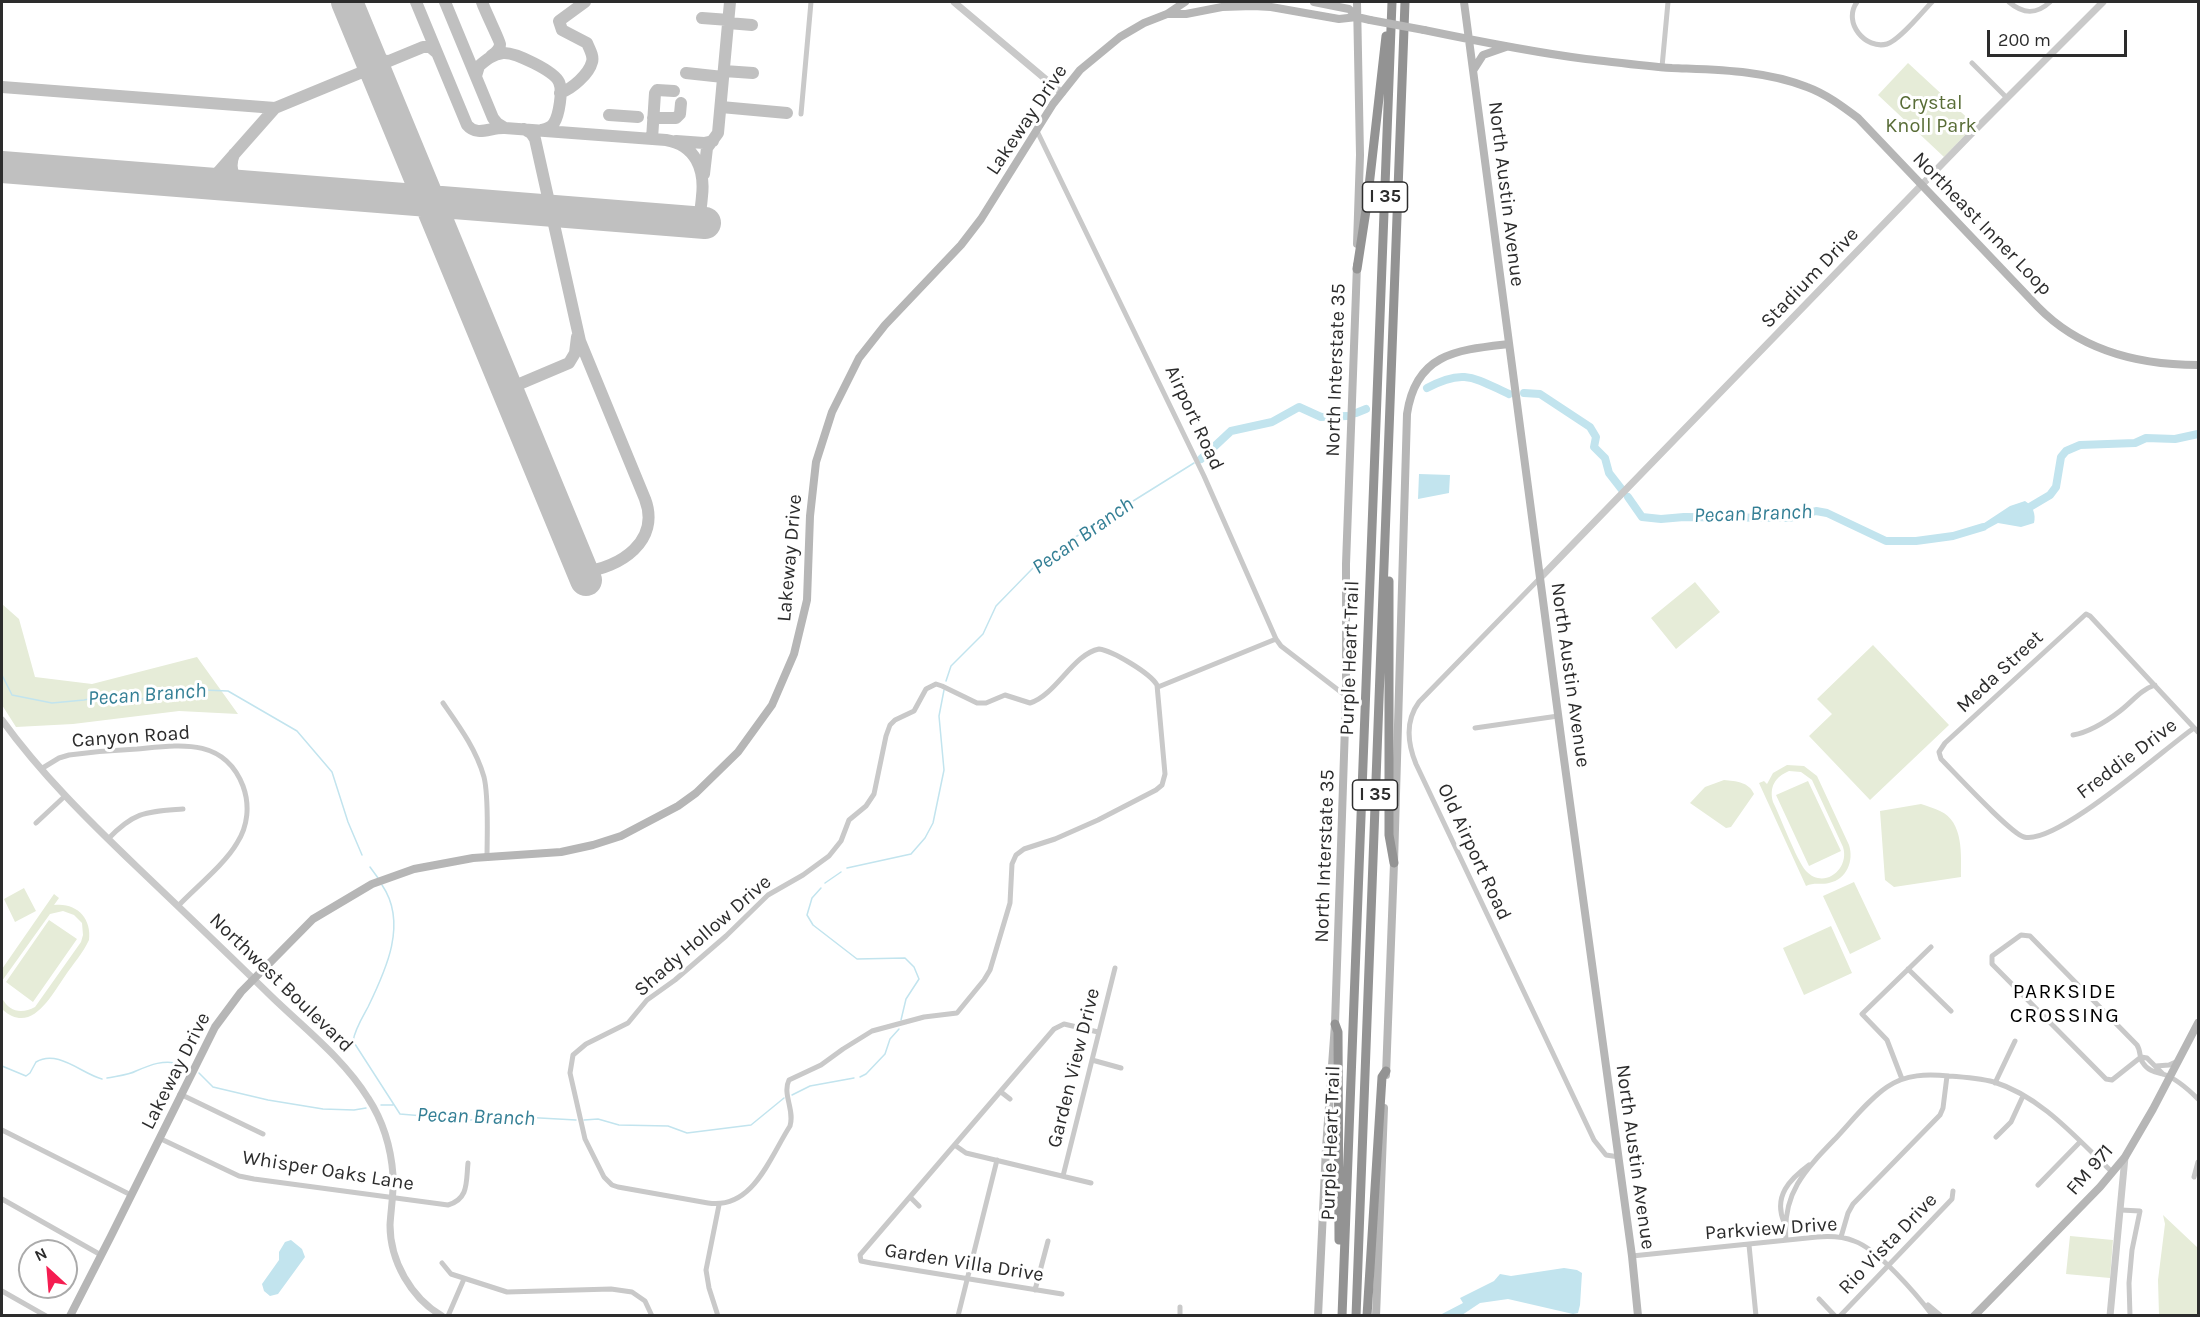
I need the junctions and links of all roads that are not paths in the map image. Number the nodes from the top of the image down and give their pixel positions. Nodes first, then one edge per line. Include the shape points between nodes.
1 (811, 2) edge
2 (954, 2) edge
3 (1185, 2) edge
4 (1314, 2) edge
5 (1349, 2) edge
6 (1357, 2) edge
7 (1392, 2) edge
8 (1405, 2) edge
9 (1464, 2) edge
10 (1668, 2) edge
11 (1857, 2) edge
12 (1932, 2) edge
13 (2009, 2) edge
14 (2050, 2) edge
15 (2103, 2) edge
16 (1340, 7) junction
17 (1167, 14) junction
18 (1357, 17) junction
19 (1470, 39) junction
20 (1507, 47) junction
21 (1972, 63) dead end
22 (1662, 67) junction
23 (1473, 71) junction
24 (1062, 93) junction
25 (2007, 98) junction
26 (801, 114) dead end
27 (1037, 131) junction
28 (1923, 185) junction
29 (1357, 269) junction
30 (1509, 344) junction
31 (2199, 365) edge
32 (1386, 512) junction
33 (1540, 578) junction
34 (1276, 639) junction
35 (2155, 685) junction
36 (1158, 687) junction
37 (1346, 696) junction
38 (443, 703) dead end
39 (1558, 716) junction
40 (2, 720) edge
41 (1475, 728) dead end
42 (2197, 730) edge
43 (2073, 735) dead end
44 (1939, 752) joint
45 (41, 769) junction
46 (65, 796) junction
47 (183, 809) dead end
48 (36, 823) dead end
49 (108, 839) junction
50 (488, 858) junction
51 (1394, 863) junction
52 (178, 906) junction
53 (1931, 947) dead end
54 (1115, 968) dead end
55 (1908, 969) junction
56 (254, 979) junction
57 (1951, 1011) dead end
58 (2199, 1023) edge
59 (1335, 1024) junction
60 (1098, 1032) junction
61 (2015, 1041) dead end
62 (2140, 1057) junction
63 (1092, 1060) junction
64 (2179, 1060) junction
65 (2156, 1066) junction
66 (1121, 1068) dead end
67 (1386, 1071) junction
68 (1947, 1076) junction
69 (2166, 1076) junction
70 (1902, 1079) junction
71 (1995, 1083) junction
72 (1002, 1092) junction
73 (180, 1094) junction
74 (2023, 1096) junction
75 (1010, 1099) dead end
76 (2199, 1099) edge
77 (2, 1130) edge
78 (263, 1134) dead end
79 (159, 1137) junction
80 (1996, 1137) dead end
81 (2080, 1142) junction
82 (956, 1146) junction
83 (1619, 1157) junction
84 (2125, 1157) junction
85 (997, 1160) junction
86 (1815, 1160) junction
87 (2199, 1162) edge
88 (468, 1163) dead end
89 (2112, 1172) junction
90 (1063, 1176) junction
91 (2194, 1177) dead end
92 (1090, 1183) dead end
93 (2038, 1185) dead end
94 (1953, 1191) dead end
95 (131, 1195) junction
96 (393, 1198) junction
97 (911, 1198) junction
98 (2, 1199) edge
99 (719, 1205) junction
100 (919, 1206) dead end
101 (2121, 1210) junction
102 (1785, 1222) junction
103 (1841, 1237) junction
104 (1786, 1240) junction
105 (1048, 1241) dead end
106 (1749, 1245) junction
107 (101, 1255) junction
108 (1632, 1256) junction
109 (442, 1263) dead end
110 (1887, 1266) junction
111 (464, 1279) junction
112 (967, 1280) junction
113 (1035, 1290) junction
114 (2, 1291) edge
115 (1062, 1294) dead end
116 (1819, 1299) dead end
117 (1343, 1302) junction
118 (1924, 1303) junction
119 (1180, 1307) dead end
120 (46, 1316) edge
121 (70, 1316) edge
122 (442, 1316) edge
123 (448, 1316) edge
124 (652, 1316) edge
125 (718, 1316) edge
126 (958, 1316) edge
127 (1180, 1316) edge
128 (1318, 1316) edge
129 (1342, 1316) edge
130 (1356, 1316) edge
131 (1367, 1316) edge
132 (1376, 1316) edge
133 (1638, 1316) edge
134 (1756, 1316) edge
135 (1835, 1316) edge
136 (1840, 1316) edge
137 (1933, 1316) edge
138 (1941, 1316) edge
139 (1974, 1316) edge
140 (2110, 1316) edge
141 (2130, 1316) edge

1 - 26 street
2 - 24 street
3 - 17 main road, Lakeway Drive
4 - 16 main road, Lakeway Drive
5 - 16 main road
6 - 18 main road, North Interstate 35
7 - 29 highway
7 - 117 highway, Purple Heart Trail / I 35
8 - 32 highway, Purple Heart Trail / I 35
9 - 19 main road
10 - 22 street
11 - 12 street via 1850,15 1853,26 1869,42 1880,45 1892,41
13 - 14 street via 2033,12
15 - 25 street, Stadium Drive
16 - 18 main road, Lakeway Drive
17 - 18 main road, Lakeway Drive via 1253,6 1339,19
17 - 24 main road, Lakeway Drive via 1111,43 1087,63
18 - 19 main road, Lakeway Drive, bridge
18 - 29 main road, North Interstate 35
19 - 20 main road, Northeast Inner Loop
19 - 23 main road, North Austin Avenue
20 - 22 main road, Northeast Inner Loop
20 - 23 main road via 1483,55
21 - 25 street
22 - 28 main road, Northeast Inner Loop via 1749,72 1808,87 1858,118
23 - 30 main road, North Austin Avenue
24 - 27 main road, Lakeway Drive
25 - 28 street, Stadium Drive
27 - 34 street, Airport Road via 1203,476
27 - 50 main road, Lakeway Drive via 981,219 868,345 837,398 816,462 803,623 784,680 754,732 696,793 655,820 593,845 561,852
28 - 31 main road, Northeast Inner Loop via 2041,310 2078,339 2134,360
28 - 33 street, Stadium Drive
29 - 37 main road, North Interstate 35 via 1346,564
30 - 33 main road, North Austin Avenue
30 - 51 main road via 1453,352 1439,358 1417,380 1410,396
32 - 51 highway via 1389,835
32 - 130 highway, Purple Heart Trail / I 35
33 - 39 main road, North Austin Avenue
33 - 83 street, Old Airport Road via 1419,702 1410,719 1409,740 1416,764 1594,1140 1606,1155
34 - 36 street
34 - 37 street, Airport Road
35 - 42 street
35 - 43 street via 2102,723
35 - 44 street, Meda Street via 2090,616 2083,615
36 - 99 street via 1165,774 1162,785 1098,820 1016,855 1010,903 991,967 959,1011 872,1031 821,1065 789,1080 790,1126 751,1187 734,1202
36 - 99 street, Shady Hollow Drive via 1152,678 1099,649 1034,702 1005,695 977,703 951,688 938,685 926,689 914,711 892,723 874,794 849,820 841,841 829,856 768,895 726,937 647,1000 628,1023 578,1050 571,1060 570,1073 585,1138 607,1181 618,1187
37 - 59 main road, North Interstate 35
38 - 50 street via 466,736 484,779
39 - 41 street
39 - 83 main road, North Austin Avenue
40 - 45 street, Northwest Boulevard
42 - 44 street, Freddie Drive via 2117,790 2034,838 2010,828 1941,759
45 - 46 street, Northwest Boulevard
45 - 52 street, Canyon Road via 69,755 177,745 202,748 229,764 246,793 247,817 242,836
46 - 48 street
46 - 49 street, Northwest Boulevard
47 - 49 street via 142,814 123,824
49 - 52 street, Northwest Boulevard
50 - 56 main road, Lakeway Drive via 446,862 372,884 313,919
51 - 67 main road
52 - 56 street, Northwest Boulevard
53 - 55 street
54 - 60 street, Garden View Drive
55 - 57 street
55 - 70 street via 1862,1014 1887,1040
56 - 73 main road, Lakeway Drive via 215,1027
56 - 96 street, Northwest Boulevard via 347,1071 368,1098 388,1147
58 - 64 main road, FM 971 / FM 971
59 - 117 highway via 1339,1292
59 - 128 main road, North Interstate 35
60 - 63 street, Garden View Drive
60 - 72 street via 1068,1024 1059,1026
61 - 71 street
62 - 62 street via 2112,1080 2106,1079 1992,964 1992,956 2021,935 2030,936 2138,1045
62 - 65 street
62 - 69 street via 2151,1071
63 - 66 street
63 - 90 street, Garden View Drive
64 - 65 street
64 - 69 main road, FM 971 / FM 971
65 - 69 street
67 - 131 highway via 1382,1077
67 - 132 main road
68 - 70 street via 1925,1074
68 - 71 street
68 - 103 street via 1940,1114 1853,1204
69 - 76 street
69 - 84 main road, FM 971 / FM 971
70 - 86 street via 1878,1094
71 - 74 street
72 - 75 street
72 - 82 street
73 - 78 street
73 - 79 main road, Lakeway Drive
74 - 80 street via 2011,1122
74 - 81 street via 2048,1111
77 - 95 street
79 - 95 main road, Lakeway Drive
79 - 96 street, Whisper Oaks Lane via 239,1176
81 - 89 street
81 - 93 street
82 - 85 street via 966,1153
82 - 97 street
83 - 108 main road, North Austin Avenue
84 - 89 main road, FM 971 / FM 971
84 - 101 street
85 - 90 street
85 - 112 street
86 - 102 street via 1795,1188
86 - 102 street via 1785,1187 1780,1209
87 - 91 street
88 - 96 street, Whisper Oaks Lane via 465,1192 458,1201 451,1204
89 - 139 main road, FM 971 / FM 971
90 - 92 street
94 - 110 street, Rio Vista Drive via 1953,1199
95 - 107 main road, Lakeway Drive
96 - 122 street, Northwest Boulevard via 391,1235 401,1270 421,1299
97 - 100 street
97 - 112 street, Garden Villa Drive via 865,1248 861,1261
98 - 107 street
99 - 125 street via 706,1270
101 - 140 street
101 - 141 street via 2140,1211 2132,1250
102 - 104 street
103 - 104 street, Parkview Drive
103 - 110 street, Parkview Drive via 1863,1245
104 - 106 street, Parkview Drive
105 - 113 street
106 - 108 street, Parkview Drive
106 - 134 street
107 - 121 main road, Lakeway Drive
108 - 133 main road, North Austin Avenue
109 - 111 street via 451,1274
110 - 118 street, Parkview Drive
110 - 136 street, Rio Vista Drive
111 - 123 street
111 - 124 street via 511,1293 620,1289 640,1297
112 - 113 street, Garden Villa Drive
112 - 126 street
113 - 115 street, Garden Villa Drive
114 - 120 street
116 - 135 street
117 - 129 highway, Purple Heart Trail / I 35
118 - 137 street, Parkview Drive
118 - 138 street, Parkview Drive
119 - 127 street

